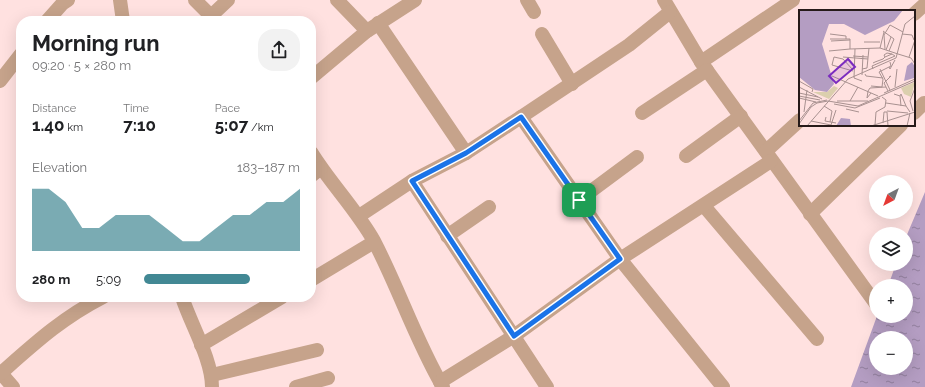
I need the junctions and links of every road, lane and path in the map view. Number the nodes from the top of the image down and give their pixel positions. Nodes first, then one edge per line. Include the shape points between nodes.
1 (68, 0) edge
2 (120, 0) edge
3 (195, 0) edge
4 (228, 0) edge
5 (337, 0) edge
6 (415, 0) edge
7 (793, 0) edge
8 (925, 4) edge
9 (667, 6) edge
10 (915, 13) edge
11 (51, 16) edge
12 (122, 16) edge
13 (212, 16) edge
14 (216, 16) edge
15 (378, 23) junction
16 (367, 31) junction
17 (542, 34) dead end
18 (16, 60) edge
19 (704, 66) junction
20 (316, 74) edge
21 (0, 81) edge
22 (572, 84) junction
23 (642, 113) dead end
24 (741, 116) junction
25 (521, 117) junction
26 (799, 121) edge
27 (900, 126) edge
28 (466, 153) junction
29 (686, 156) dead end
30 (769, 156) junction
31 (637, 157) dead end
32 (316, 172) edge
33 (412, 181) junction
34 (579, 200) junction
35 (704, 206) junction
36 (489, 207) dead end
37 (810, 214) junction
38 (359, 216) junction
39 (447, 236) junction
40 (374, 242) junction
41 (620, 259) junction
42 (316, 277) edge
43 (869, 294) edge
44 (93, 302) edge
45 (184, 302) edge
46 (274, 302) edge
47 (514, 336) junction
48 (817, 339) dead end
49 (201, 345) junction
50 (318, 350) dead end
51 (1, 373) edge
52 (328, 378) dead end
53 (212, 384) edge
54 (441, 384) edge
55 (721, 386) edge
56 (13, 387) edge
57 (296, 387) edge
58 (546, 387) edge

1 - 11 street
2 - 12 street
3 - 13 street
4 - 14 street
5 - 16 street
6 - 15 street
7 - 19 street
8 - 10 street
9 - 19 street
9 - 22 street via 629,44
15 - 16 street
15 - 28 street
16 - 20 street
17 - 22 street
18 - 21 street
19 - 23 street
19 - 24 street
22 - 25 street
24 - 29 street
24 - 30 street
25 - 28 street
25 - 34 street
26 - 30 street
27 - 37 street
28 - 33 street
30 - 35 street
30 - 37 street
31 - 34 street
32 - 38 street
33 - 38 street
33 - 39 street
34 - 41 street
35 - 41 street
35 - 48 street
36 - 39 street
37 - 43 street
38 - 40 street
39 - 47 street
40 - 42 street
40 - 54 street
41 - 47 street
41 - 55 street
44 - 51 street via 51,329
45 - 49 street
46 - 49 street
47 - 54 street
47 - 58 street
49 - 53 street
50 - 53 street
51 - 56 street
52 - 57 street

